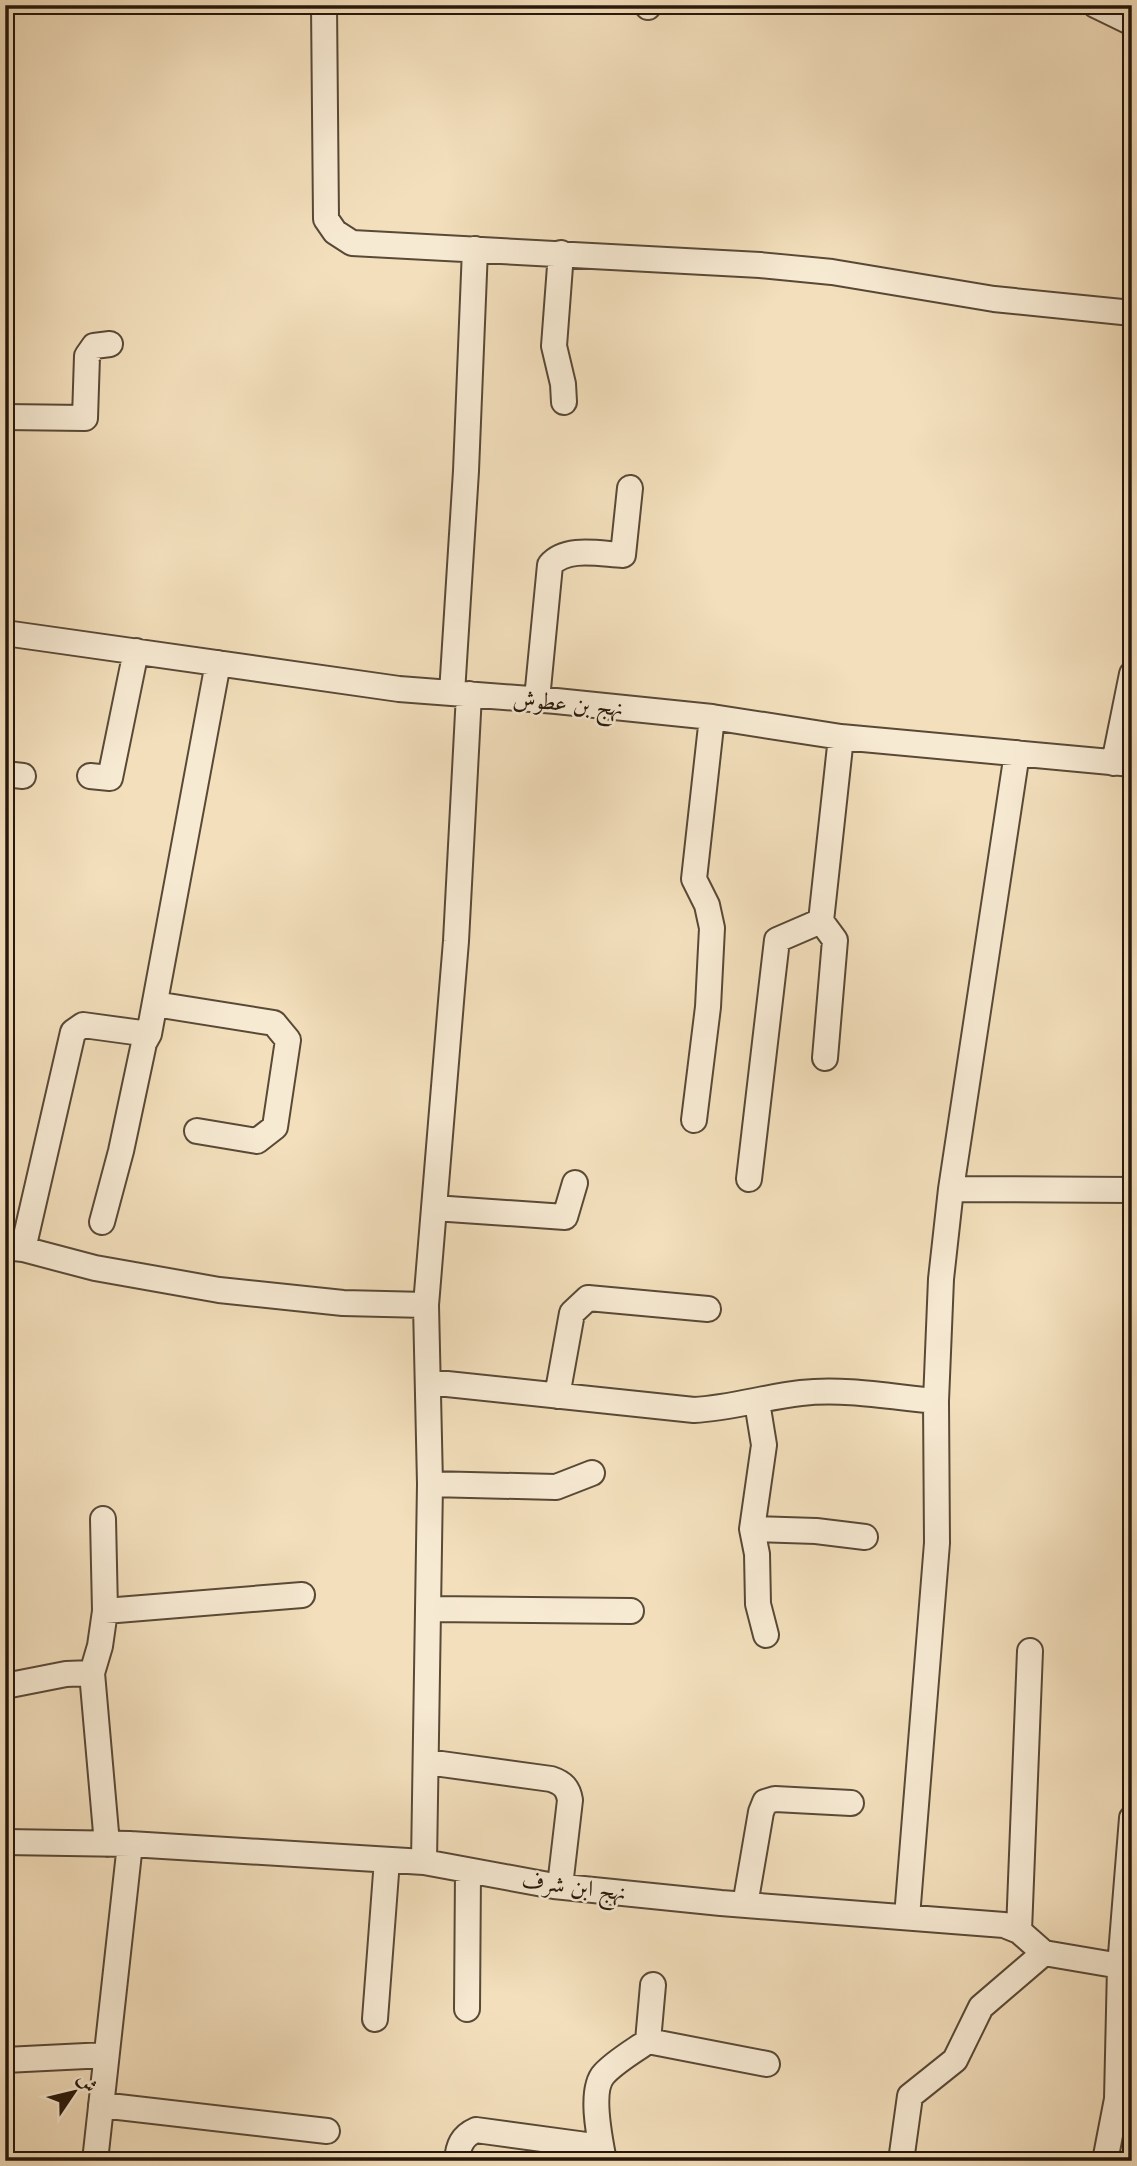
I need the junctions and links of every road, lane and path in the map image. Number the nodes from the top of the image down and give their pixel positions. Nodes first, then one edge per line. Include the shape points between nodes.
1 (324, 5) edge
2 (1094, 5) edge
3 (1132, 23) edge
4 (475, 248) junction
5 (561, 253) junction
6 (1132, 313) edge
7 (110, 344) dead end
8 (564, 402) dead end
9 (5, 416) edge
10 (629, 488) dead end
11 (5, 633) edge
12 (136, 651) junction
13 (218, 663) junction
14 (1132, 674) edge
15 (461, 693) junction
16 (537, 699) junction
17 (712, 717) junction
18 (841, 737) junction
19 (1017, 753) junction
20 (1123, 764) edge
21 (90, 776) dead end
22 (821, 921) junction
23 (155, 1004) junction
24 (149, 1034) junction
25 (825, 1058) dead end
26 (694, 1120) dead end
27 (197, 1131) dead end
28 (748, 1179) dead end
29 (575, 1183) dead end
30 (951, 1189) junction
31 (1132, 1190) edge
32 (434, 1208) junction
33 (102, 1222) dead end
34 (14, 1248) edge
35 (426, 1305) junction
36 (708, 1309) dead end
37 (428, 1382) junction
38 (557, 1396) junction
39 (936, 1401) junction
40 (757, 1402) junction
41 (592, 1473) dead end
42 (430, 1485) junction
43 (103, 1519) dead end
44 (752, 1529) junction
45 (865, 1537) dead end
46 (302, 1595) dead end
47 (428, 1609) junction
48 (105, 1611) junction
49 (631, 1611) dead end
50 (766, 1635) dead end
51 (1030, 1651) dead end
52 (92, 1673) junction
53 (5, 1686) edge
54 (427, 1762) junction
55 (851, 1803) dead end
56 (1132, 1818) edge
57 (5, 1842) edge
58 (119, 1844) junction
59 (387, 1860) junction
60 (424, 1863) junction
61 (468, 1871) junction
62 (560, 1886) junction
63 (745, 1905) junction
64 (907, 1917) junction
65 (1019, 1931) junction
66 (1044, 1953) junction
67 (1126, 1967) edge
68 (653, 1985) dead end
69 (467, 2008) dead end
70 (375, 2019) dead end
71 (648, 2041) junction
72 (107, 2055) junction
73 (5, 2060) edge
74 (768, 2064) dead end
75 (101, 2105) junction
76 (327, 2131) dead end
77 (602, 2154) edge
78 (94, 2161) edge
79 (457, 2161) edge
80 (901, 2161) edge
81 (1105, 2161) edge

1 - 4 street via 326,219 352,243
2 - 3 street
4 - 5 street
4 - 15 street
5 - 6 street via 832,272 994,299
5 - 8 street via 554,346
7 - 9 street via 94,346 87,356 85,418
10 - 16 street via 623,555 566,553 550,565
11 - 12 street, نهج بن عطوش
12 - 13 street, نهج بن عطوش
12 - 21 street via 110,778
13 - 15 street, نهج بن عطوش
13 - 23 street
14 - 20 street
15 - 16 street, نهج بن عطوش
15 - 32 street via 457,941
16 - 17 street, نهج بن عطوش
17 - 18 street, نهج بن عطوش
17 - 26 street via 694,879 712,928
18 - 19 street, نهج بن عطوش
18 - 22 street
19 - 20 street, نهج بن عطوش
19 - 30 street
22 - 25 street via 835,940
22 - 28 street via 777,940
23 - 24 street
23 - 27 street via 274,1023 288,1040 275,1128 257,1141
24 - 33 street
24 - 34 street via 83,1025 73,1032
29 - 32 street via 565,1217
30 - 31 street
30 - 39 street via 941,1279
32 - 35 street
34 - 35 street via 219,1290 343,1303
35 - 37 street
36 - 38 street via 588,1298 572,1313
37 - 38 street
37 - 42 street
38 - 40 street via 694,1410
39 - 40 street via 825,1392
39 - 64 street via 937,1543
40 - 44 street via 764,1445
41 - 42 street via 556,1487
42 - 47 street
43 - 48 street
44 - 45 street
44 - 50 street via 758,1604
46 - 48 street
47 - 49 street
47 - 54 street
48 - 52 street
51 - 65 street
52 - 53 street
52 - 58 street
54 - 60 street
54 - 62 street via 551,1779 564,1786 570,1800
55 - 63 street via 765,1802
56 - 67 street
57 - 58 street, نهج ابن شرف
58 - 59 street, نهج ابن شرف
58 - 72 street
59 - 60 street, نهج ابن شرف
59 - 70 street
60 - 61 street, نهج ابن شرف
61 - 62 street, نهج ابن شرف
61 - 69 street
62 - 63 street, نهج ابن شرف
63 - 64 street, نهج ابن شرف
64 - 65 street, نهج ابن شرف via 1004,1925
65 - 66 street, نهج ابن شرف
66 - 67 street
66 - 80 street via 981,2007 956,2060 911,2096
67 - 81 street via 1117,2099
68 - 71 street
71 - 74 street
71 - 77 street via 603,2075 598,2084
72 - 73 street
72 - 75 street
75 - 76 street
75 - 78 street
77 - 79 street via 476,2130 462,2140

